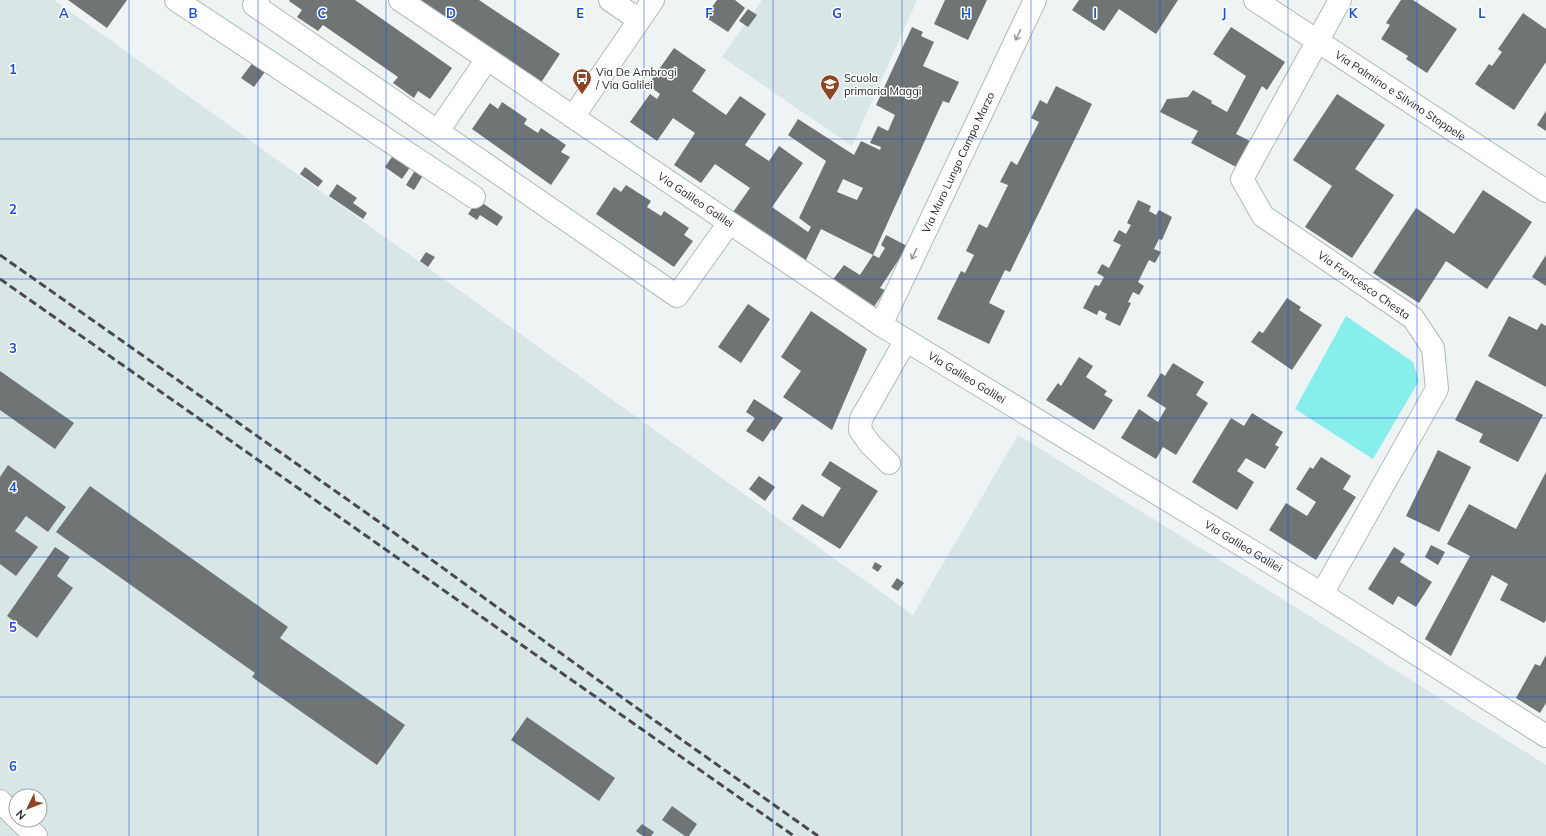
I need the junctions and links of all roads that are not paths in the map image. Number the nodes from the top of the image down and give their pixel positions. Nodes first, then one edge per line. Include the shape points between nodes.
1 (176, 0) edge
2 (258, 0) edge
3 (400, 0) edge
4 (610, 0) edge
5 (653, 0) edge
6 (1035, 0) edge
7 (1256, 0) edge
8 (1340, 0) edge
9 (639, 20) junction
10 (1318, 41) junction
11 (487, 59) junction
12 (573, 117) junction
13 (438, 131) junction
14 (1546, 191) edge
15 (474, 197) dead end
16 (729, 223) junction
17 (881, 325) junction
18 (906, 340) junction
19 (889, 463) dead end
20 (1322, 594) junction
21 (1546, 736) edge
22 (0, 801) edge
23 (8, 809) edge
24 (28, 828) edge
25 (36, 836) edge

1 - 15 street
2 - 13 street via 254,5
3 - 11 street, Via Galileo Galilei
4 - 9 street
5 - 9 street
6 -> 17 street, Via Muro Lungo Campo Marzo
7 - 10 street, Via Palmino e Silvino Stoppele
8 - 10 street
9 - 12 street
10 - 14 street, Via Palmino e Silvino Stoppele
10 - 20 street, Via Francesco Chesta via 1242,179 1264,216 1413,318 1433,348 1436,389
11 - 12 street, Via Galileo Galilei
11 - 13 street
12 - 16 street, Via Galileo Galilei
13 - 16 street via 677,296
16 - 17 street, Via Galileo Galilei
17 - 18 street, Via Galileo Galilei
18 - 19 street via 861,419 860,430
18 - 20 street, Via Galileo Galilei
20 - 21 street, Via Galileo Galilei
22 - 23 street
24 - 25 street

